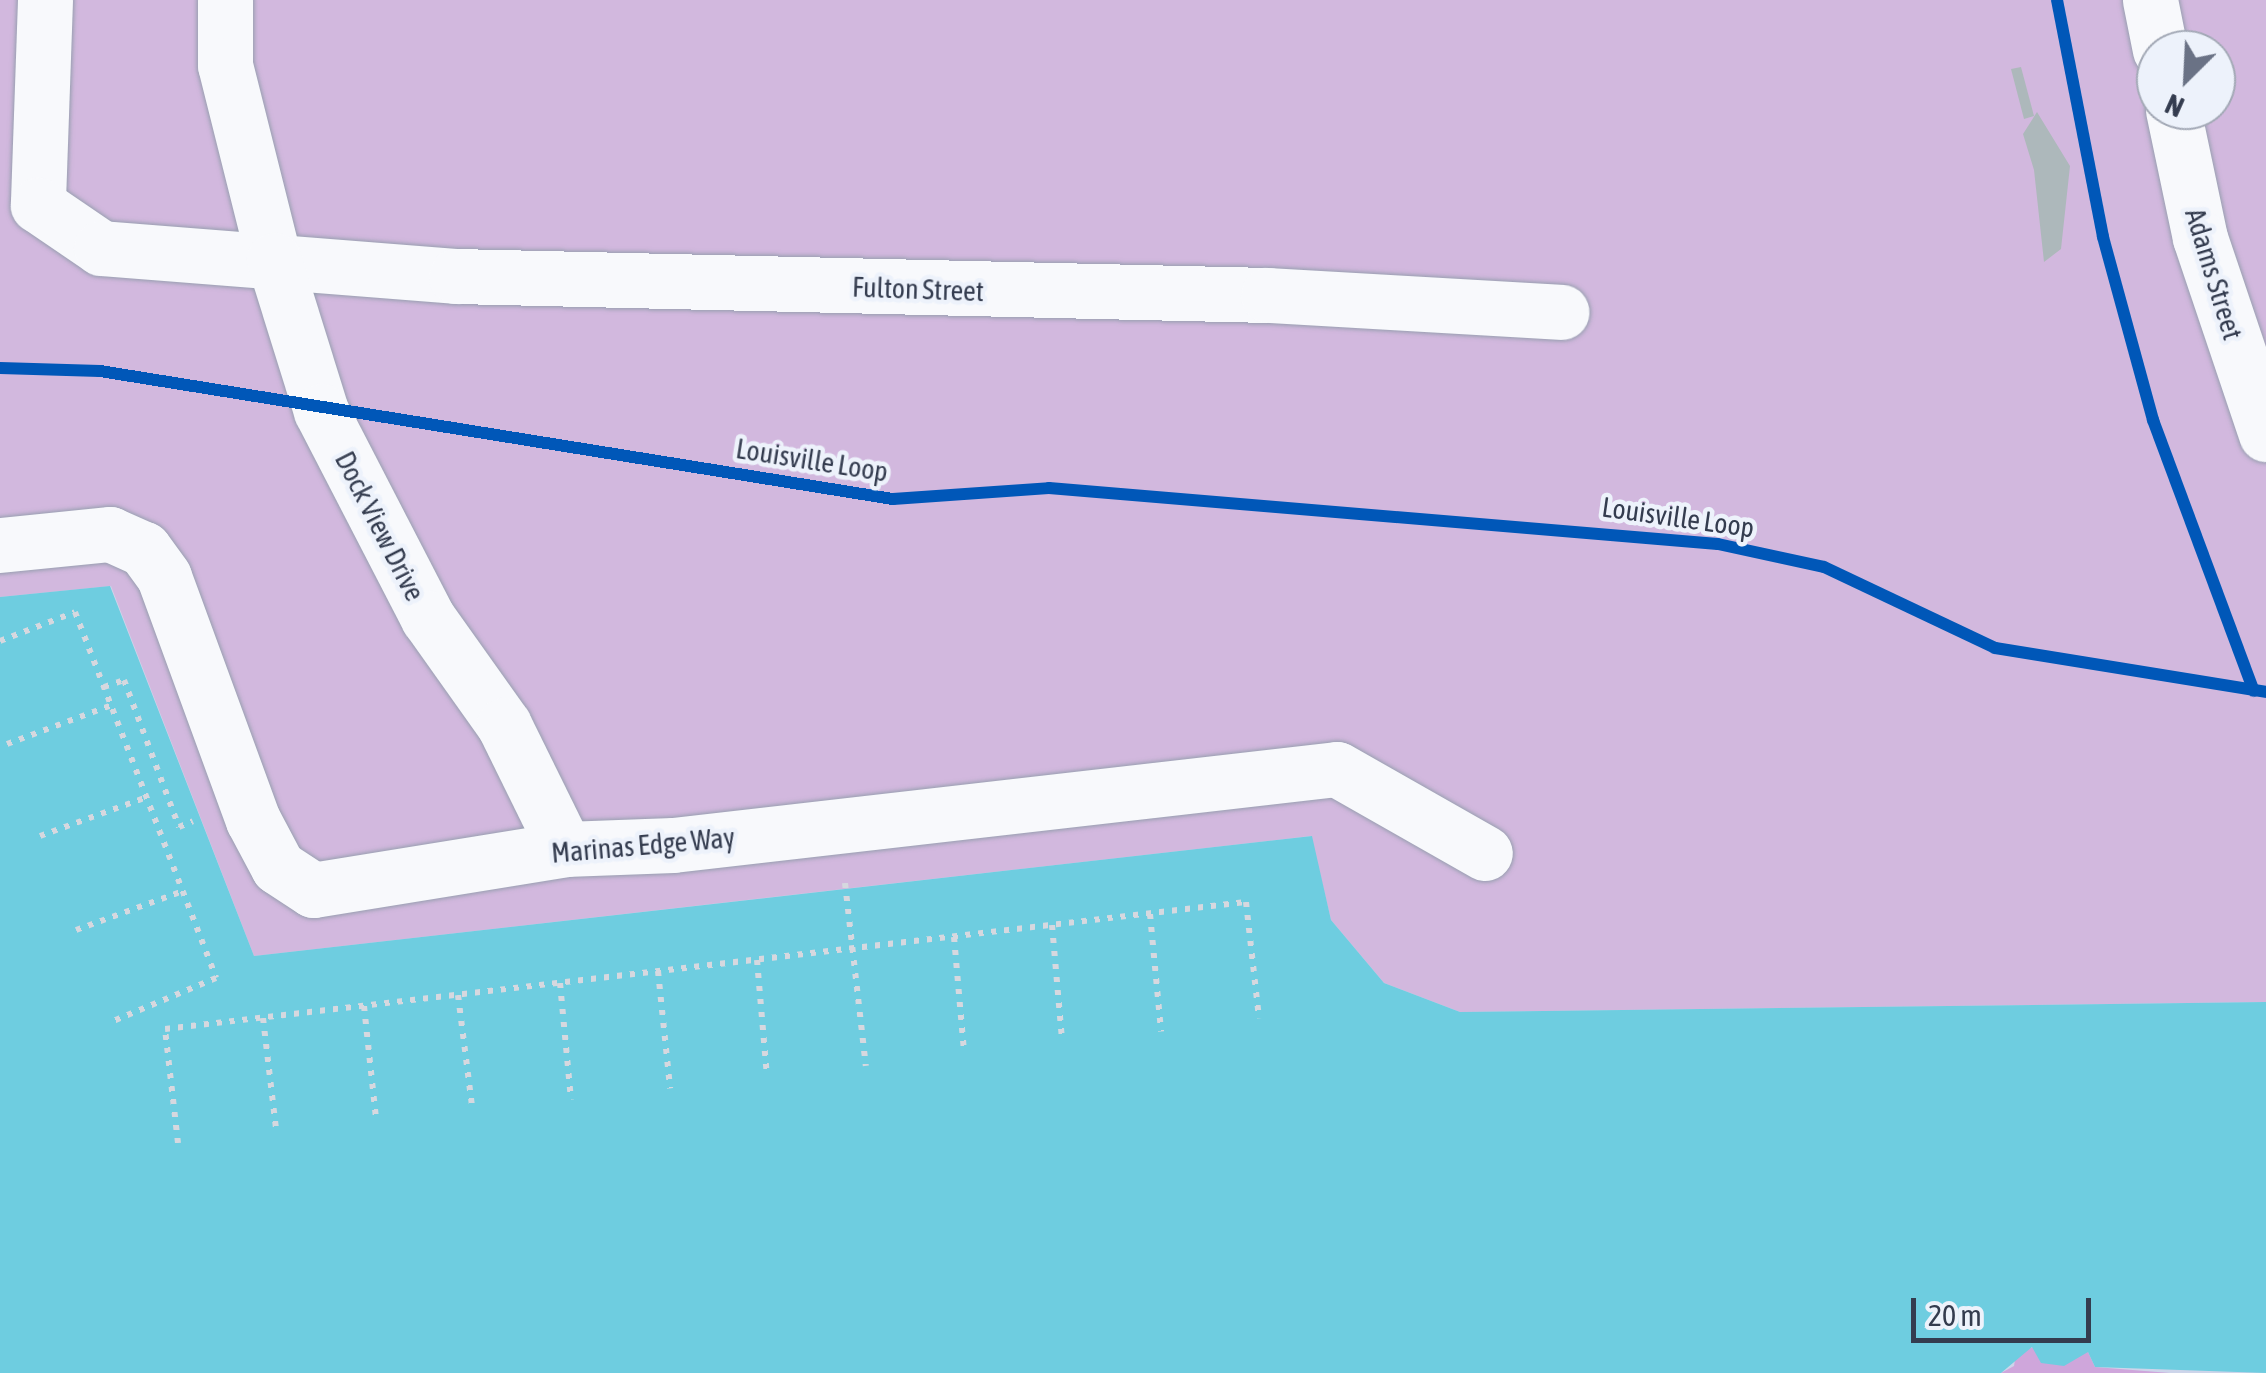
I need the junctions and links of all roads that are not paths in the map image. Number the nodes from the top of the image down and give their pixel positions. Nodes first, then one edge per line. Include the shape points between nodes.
1 (45, 0) edge
2 (225, 0) edge
3 (2150, 0) edge
4 (2156, 30) edge
5 (2177, 130) edge
6 (274, 260) junction
7 (1562, 312) dead end
8 (2266, 434) edge
9 (0, 545) edge
10 (565, 849) junction
11 (1485, 853) dead end

1 - 6 street, Fulton Street via 38,205 101,248
2 - 6 street, Dock View Drive via 225,66
3 - 4 street
5 - 8 street, Adams Street via 2200,238
6 - 7 street, Fulton Street via 456,276 1268,294
6 - 10 street, Dock View Drive via 322,411 428,618 504,725
9 - 10 street, Marinas Edge Way via 110,534 144,548 164,577 253,820 278,866 313,890
10 - 11 street, Marinas Edge Way via 674,846 1337,769

